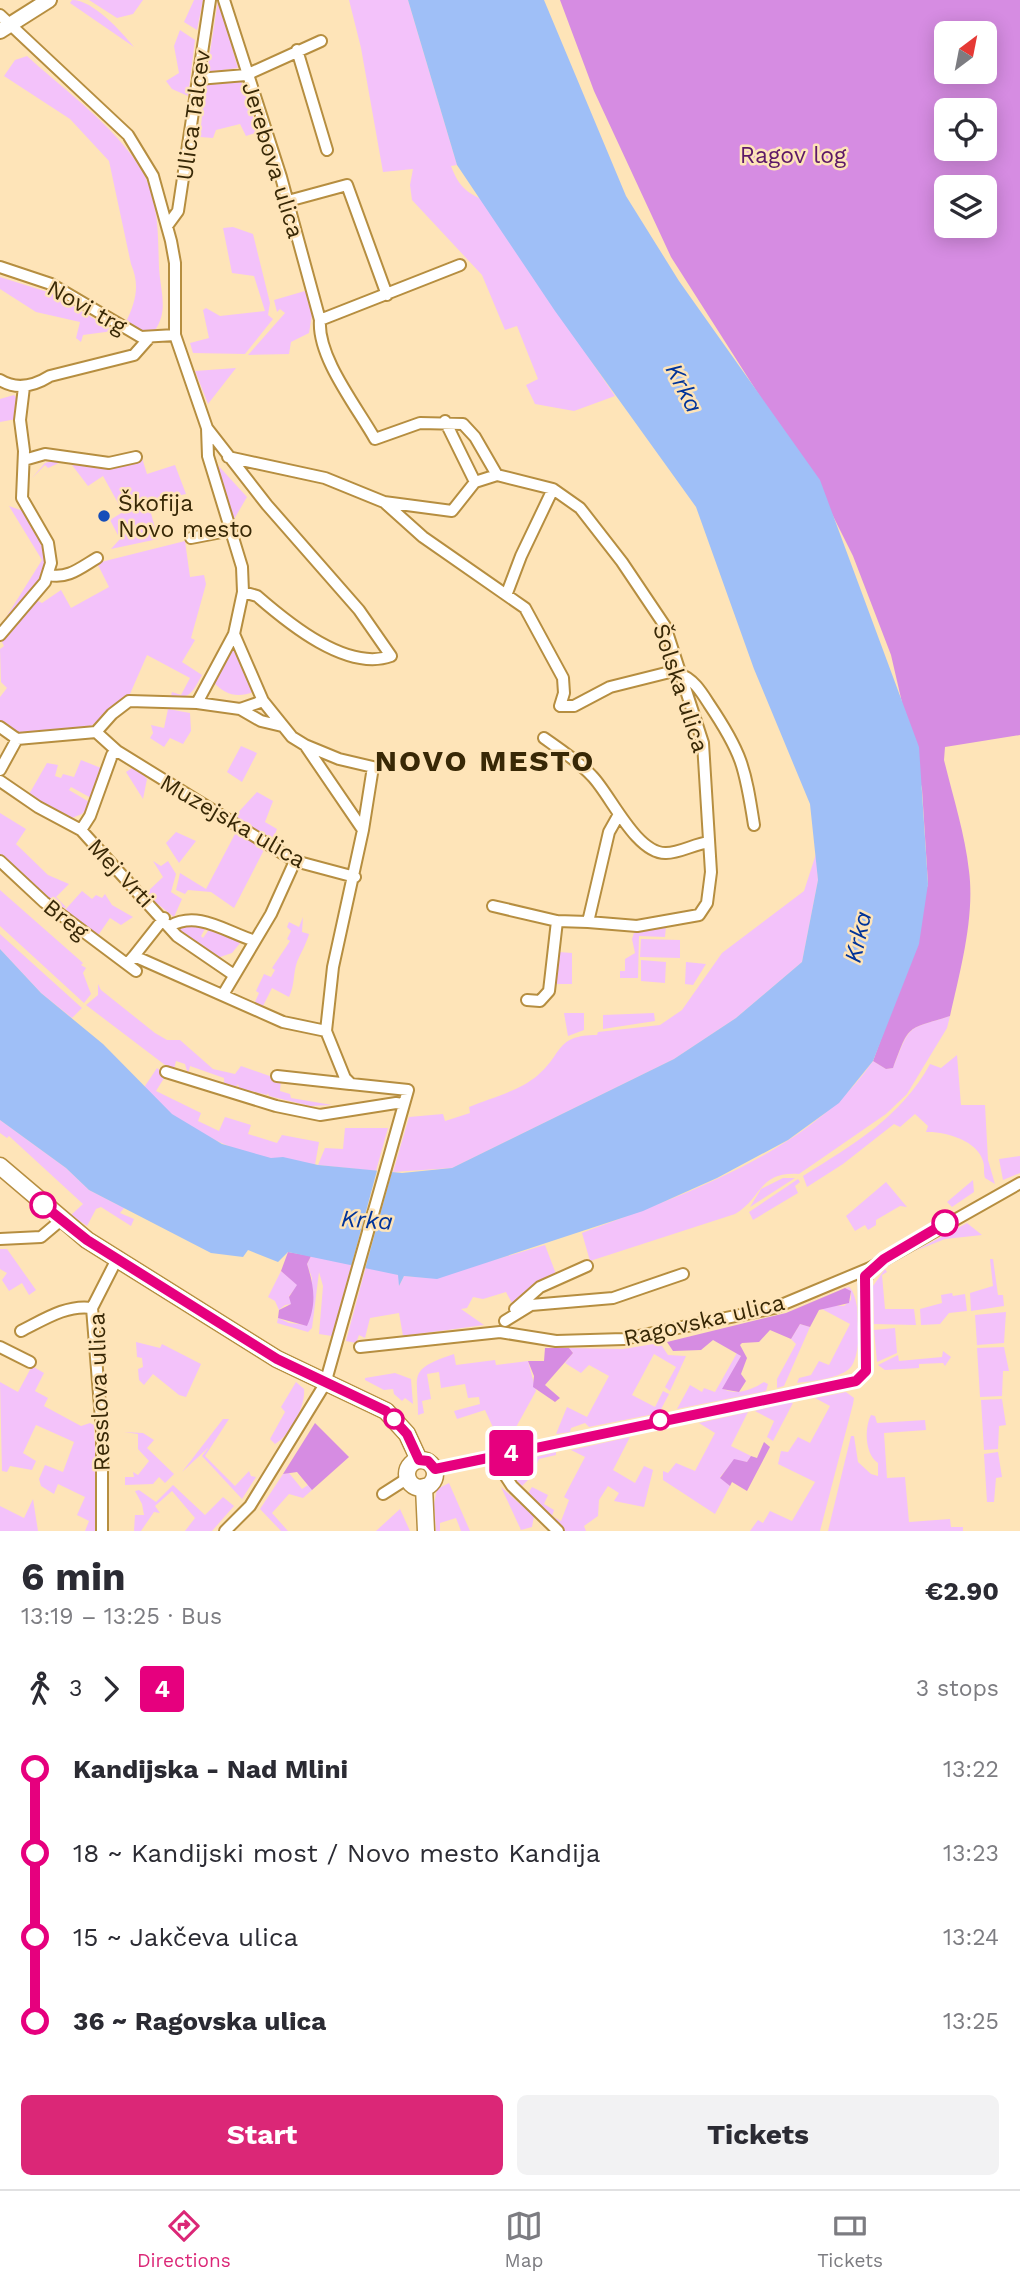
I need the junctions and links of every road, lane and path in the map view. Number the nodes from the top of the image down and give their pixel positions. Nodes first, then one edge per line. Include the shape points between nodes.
1 (49, 0) edge
2 (211, 0) edge
3 (224, 0) edge
4 (0, 15) edge
5 (5, 29) edge
6 (321, 41) dead end
7 (297, 50) junction
8 (246, 75) junction
9 (198, 79) junction
10 (327, 150) dead end
11 (288, 201) junction
12 (167, 226) junction
13 (460, 265) dead end
14 (0, 267) edge
15 (387, 295) junction
16 (320, 320) junction
17 (175, 335) junction
18 (149, 338) junction
19 (0, 380) edge
20 (24, 387) junction
21 (445, 421) junction
22 (207, 428) junction
23 (136, 457) dead end
24 (228, 457) junction
25 (24, 460) junction
26 (497, 475) junction
27 (475, 482) junction
28 (553, 489) junction
29 (384, 502) junction
30 (232, 530) junction
31 (191, 538) dead end
32 (97, 558) dead end
33 (49, 575) junction
34 (243, 592) junction
35 (507, 593) junction
36 (234, 634) junction
37 (0, 635) edge
38 (679, 672) junction
39 (263, 701) junction
40 (197, 703) junction
41 (240, 709) junction
42 (282, 726) junction
43 (0, 727) edge
44 (96, 732) junction
45 (544, 738) dead end
46 (17, 739) junction
47 (305, 745) junction
48 (117, 751) junction
49 (0, 770) edge
50 (0, 781) edge
51 (618, 816) junction
52 (754, 825) dead end
53 (81, 830) junction
54 (363, 830) junction
55 (709, 842) junction
56 (0, 861) edge
57 (295, 861) junction
58 (355, 877) junction
59 (493, 906) dead end
60 (557, 921) junction
61 (167, 922) junction
62 (587, 922) junction
63 (255, 941) junction
64 (133, 963) junction
65 (234, 975) junction
66 (224, 993) junction
67 (527, 1000) dead end
68 (326, 1031) junction
69 (166, 1072) dead end
70 (277, 1076) dead end
71 (351, 1084) junction
72 (403, 1104) junction
73 (0, 1166) edge
74 (1020, 1183) edge
75 (60, 1221) junction
76 (0, 1239) edge
77 (117, 1259) junction
78 (587, 1266) dead end
79 (870, 1268) junction
80 (683, 1274) dead end
81 (92, 1308) junction
82 (502, 1326) junction
83 (21, 1331) dead end
84 (0, 1347) edge
85 (360, 1347) dead end
86 (30, 1362) dead end
87 (325, 1384) junction
88 (493, 1457) junction
89 (419, 1460) junction
90 (435, 1469) junction
91 (408, 1478) junction
92 (424, 1487) junction
93 (383, 1494) dead end
94 (102, 1531) edge
95 (225, 1531) edge
96 (426, 1531) edge
97 (558, 1531) edge

1 - 5 street
2 - 9 street, Ulica Talcev
3 - 8 street, Jerebova ulica
4 - 5 street
5 - 12 street via 128,135 153,176
6 - 7 street
7 - 8 street
7 - 10 street
8 - 9 street
8 - 11 street, Jerebova ulica
9 - 12 street, Ulica Talcev via 178,211
11 - 15 street via 347,184
11 - 16 street, Jerebova ulica
12 - 17 street via 175,263
13 - 15 street
14 - 18 street, Novi trg via 51,284 127,330
15 - 16 street
16 - 21 street, Jerebova ulica via 324,348 375,439 420,423
17 - 18 street, Novi trg
17 - 22 street
18 - 20 street via 134,355
19 - 20 street
20 - 25 street via 20,420
21 - 26 street via 463,424
21 - 27 street
22 - 24 street
22 - 30 street via 208,456
23 - 25 street via 109,463 45,454
24 - 29 street via 325,478
24 - 34 street via 359,610 391,656 370,660 326,646 257,596
25 - 33 street via 22,498 48,543
26 - 27 street
26 - 28 street
27 - 29 street via 452,511
28 - 35 street
28 - 38 street, Šolska ulica via 580,508 622,562 664,626
29 - 35 street via 424,537
30 - 31 street
30 - 34 street
32 - 33 street via 71,575
33 - 37 street
34 - 36 street
35 - 38 street via 525,608 563,678 560,706 573,706 610,687
36 - 39 street
36 - 40 street
38 - 52 street via 695,685 735,742 746,774
38 - 55 street, Šolska ulica via 703,743
39 - 41 street
39 - 42 street
40 - 41 street
40 - 44 street via 129,701
41 - 42 street
42 - 47 street
43 - 46 street
44 - 46 street
44 - 48 street, Muzejska ulica
45 - 51 street via 592,775
46 - 49 street
47 - 54 street
47 - 54 street via 373,767
48 - 53 street
48 - 57 street, Muzejska ulica
50 - 53 street, Mej Vrti
51 - 55 street via 662,853
51 - 62 street via 609,832
53 - 61 street, Mej Vrti
54 - 58 street
55 - 62 street, Šolska ulica via 710,892 699,915 638,926
56 - 64 street, Breg via 96,944
57 - 58 street, Muzejska ulica
57 - 63 street
58 - 68 street via 332,967
59 - 60 street
60 - 62 street
60 - 67 street via 549,991 540,1001
61 - 63 street via 199,919
61 - 64 street
61 - 65 street, Mej Vrti via 191,948
63 - 65 street
64 - 66 street, Breg
65 - 66 street
66 - 68 street, Breg via 283,1022
68 - 71 street
69 - 72 street via 306,1113 333,1115
70 - 71 street
71 - 72 street via 408,1090
72 - 87 street
73 - 75 main road
74 - 79 street, Ragovska ulica
75 - 76 street via 41,1237
75 - 77 main road
77 - 81 street, Resslova ulica
77 - 87 main road
78 - 82 street via 540,1287
79 - 82 street, Ragovska ulica via 774,1308 670,1331 590,1342 556,1341
79 - 88 street via 864,1285 866,1371 856,1381
80 - 82 street via 613,1298 531,1305
81 - 83 street via 52,1314
81 - 94 street, Resslova ulica via 102,1431
82 - 85 street, Ragovska ulica
84 - 86 street
87 - 89 main road via 386,1411 407,1434
87 - 95 street via 250,1506
88 - 90 street
88 - 97 street via 512,1486
89 - 90 main road via 428,1461
89 - 91 main road via 408,1469
90 - 92 main road via 432,1483
91 - 92 main road
91 - 93 street
92 - 96 main road

